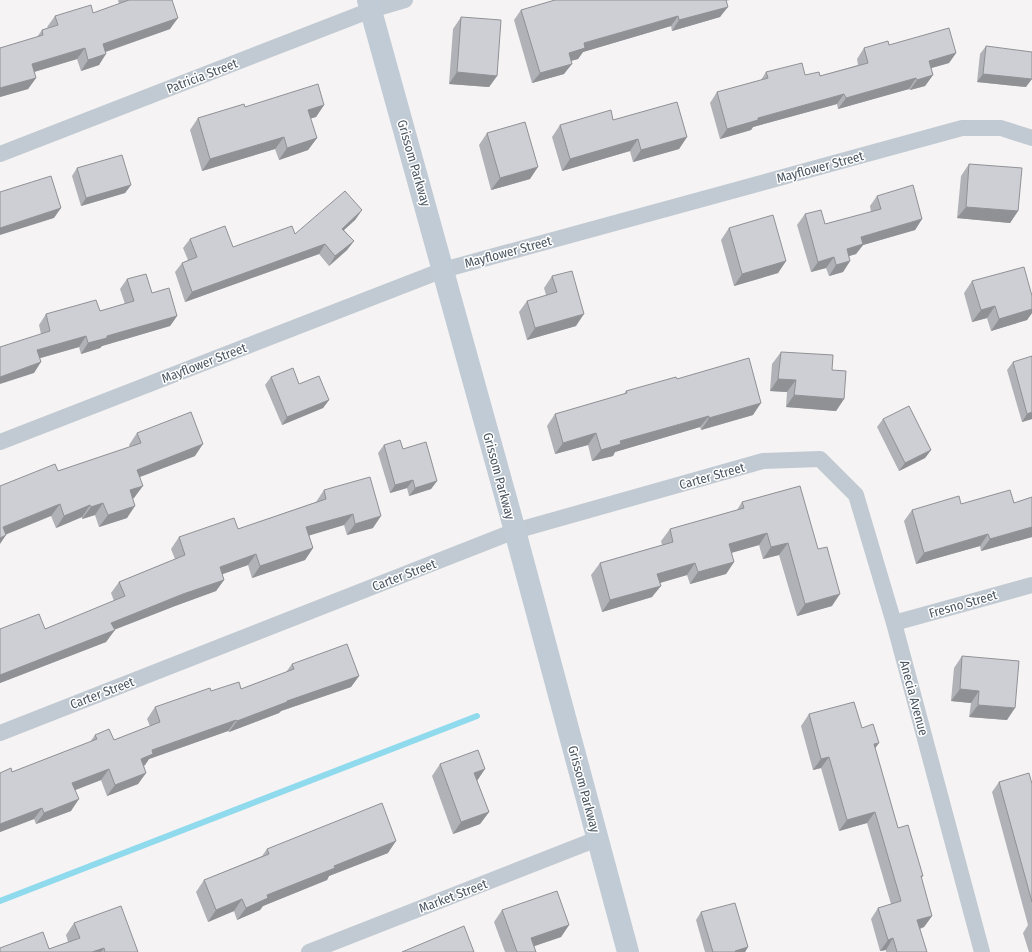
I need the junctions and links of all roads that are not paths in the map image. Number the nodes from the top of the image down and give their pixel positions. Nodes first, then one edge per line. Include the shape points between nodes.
1 (405, 0) edge
2 (370, 5) edge
3 (1032, 138) edge
4 (0, 154) edge
5 (443, 270) junction
6 (0, 442) edge
7 (820, 459) joint
8 (515, 531) junction
9 (1032, 585) edge
10 (894, 623) junction
11 (0, 733) edge
12 (597, 839) junction
13 (308, 952) edge
14 (628, 952) edge
15 (982, 952) edge

1 - 2 street, Patricia Street
2 - 4 street, Patricia Street
2 - 5 main road, Grissom Parkway
3 - 5 street, Mayflower Street via 1001,128 962,128
5 - 6 street, Mayflower Street
5 - 8 main road, Grissom Parkway
7 - 8 street, Carter Street via 763,461
7 - 10 street, Anecia Avenue via 856,495
8 - 11 street, Carter Street
8 - 12 main road, Grissom Parkway
9 - 10 street, Fresno Street
10 - 15 street, Anecia Avenue
12 - 13 street, Market Street
12 - 14 main road, Grissom Parkway

